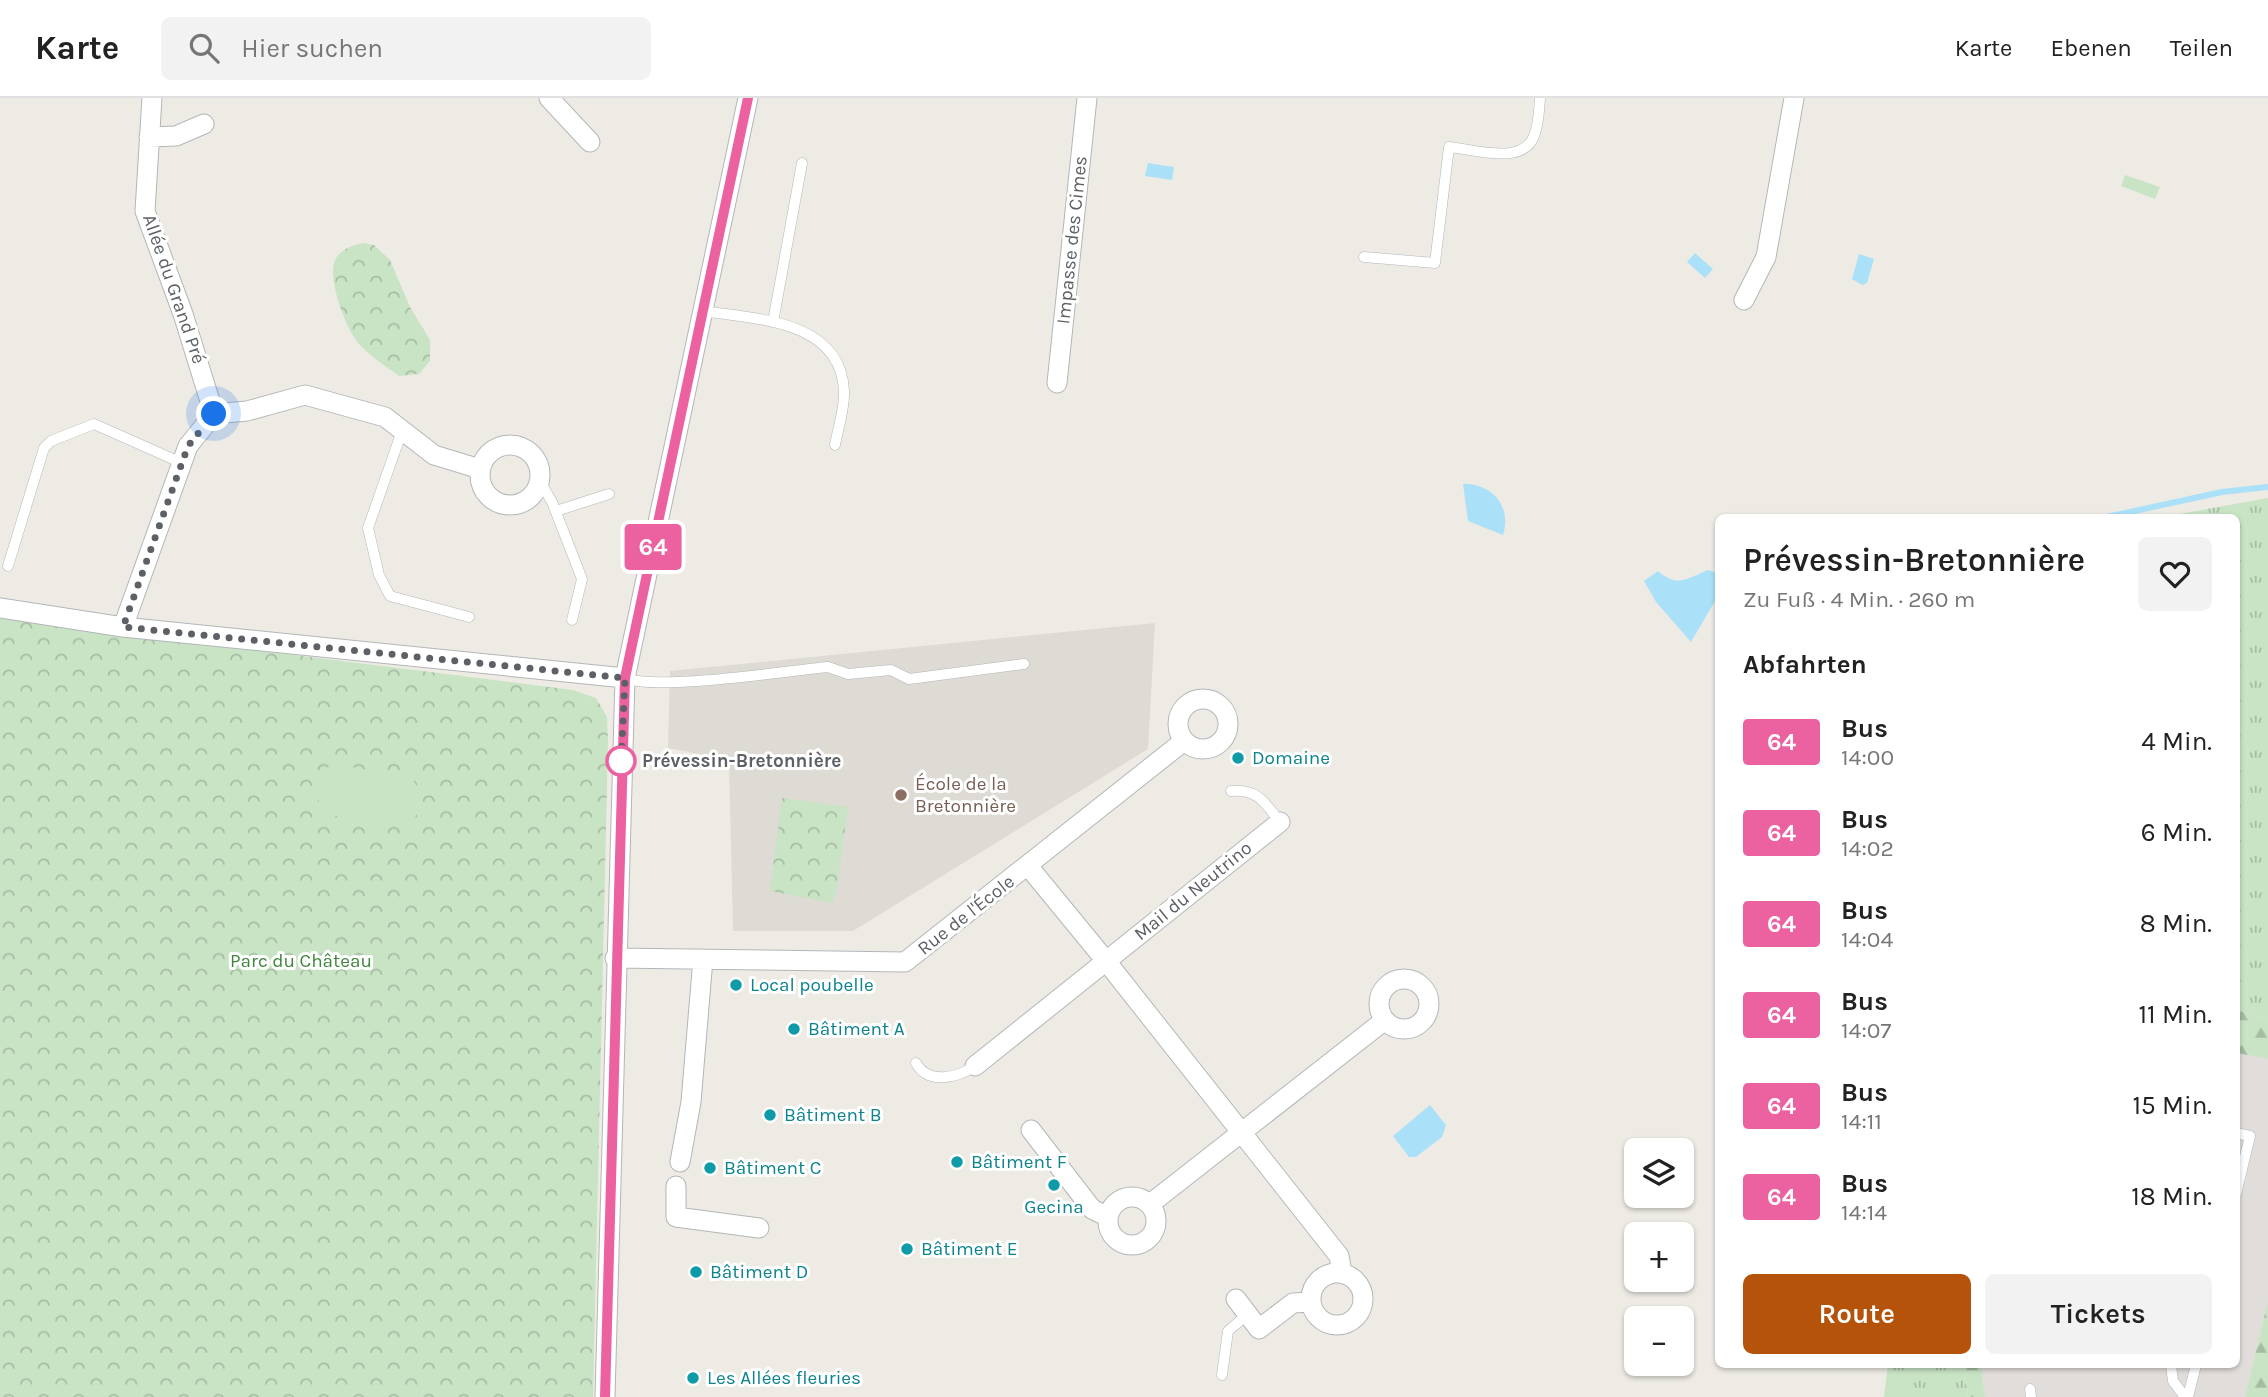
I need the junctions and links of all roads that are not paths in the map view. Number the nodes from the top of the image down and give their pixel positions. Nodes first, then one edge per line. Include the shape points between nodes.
1 (152, 98) edge
2 (549, 98) edge
3 (748, 98) edge
4 (1087, 98) edge
5 (1540, 98) edge
6 (1794, 98) edge
7 (204, 124) dead end
8 (149, 137) junction
9 (590, 142) dead end
10 (802, 163) dead end
11 (1364, 257) dead end
12 (1744, 300) dead end
13 (704, 311) junction
14 (773, 322) junction
15 (1057, 383) dead end
16 (214, 414) junction
17 (402, 431) junction
18 (835, 444) dead end
19 (182, 463) junction
20 (480, 469) junction
21 (540, 481) junction
22 (609, 494) dead end
23 (556, 512) junction
24 (8, 566) dead end
25 (0, 608) edge
26 (469, 617) dead end
27 (572, 620) dead end
28 (123, 627) junction
29 (1024, 664) dead end
30 (625, 678) junction
31 (1184, 741) dead end
32 (1231, 791) dead end
33 (1280, 822) joint
34 (1028, 866) junction
35 (615, 958) junction
36 (704, 959) junction
37 (1107, 961) junction
38 (1385, 1020) dead end
39 (916, 1063) dead end
40 (975, 1066) joint
41 (1031, 1130) dead end
42 (1243, 1133) junction
43 (2240, 1134) edge
44 (680, 1162) dead end
45 (2240, 1177) edge
46 (676, 1186) dead end
47 (1150, 1204) junction
48 (1108, 1217) junction
49 (758, 1228) dead end
50 (1342, 1273) junction
51 (1310, 1301) junction
52 (1242, 1307) joint
53 (2171, 1368) edge
54 (2195, 1368) edge
55 (1222, 1375) dead end
56 (605, 1397) edge
57 (2187, 1397) edge

1 - 8 street, Allée du Grand Pré
2 - 9 street
3 - 13 street
4 - 15 street, Impasse des Cimes
5 - 11 lane via 1535,134 1520,152 1449,147 1435,263
6 - 12 street via 1766,257
7 - 8 street via 176,136
8 - 16 street, Allée du Grand Pré via 145,211
10 - 14 lane
13 - 14 lane
13 - 30 street
14 - 18 lane via 808,331 825,344 842,376 845,393
16 - 17 street via 247,411 305,395 385,417
16 - 19 street via 188,446
17 - 20 street via 434,455
17 - 26 lane via 369,528 379,575 390,596
19 - 24 lane via 94,424 51,441 44,448
19 - 28 street
20 - 21 street via 489,453 515,445 533,456
20 - 21 street via 483,490 499,504 520,504 531,497
21 - 23 lane
22 - 23 lane
23 - 27 lane via 582,579
25 - 28 street
28 - 30 street
29 - 30 lane via 909,679 891,670 848,674 828,667 637,683
30 - 35 street
31 - 34 street, Rue de l'École
32 - 33 lane via 1256,793
33 - 37 street, Mail du Neutrino
34 - 36 street, Rue de l'École via 905,962
34 - 37 street
35 - 36 street, Rue de l'École
35 - 56 street
36 - 44 street via 691,1102
37 - 40 street, Mail du Neutrino
37 - 42 street
38 - 42 street
39 - 40 lane via 928,1076 959,1076
41 - 48 street via 1092,1209
42 - 47 street
42 - 50 street via 1339,1256
43 - 45 lane via 2250,1136
46 - 49 street via 676,1217
47 - 48 street via 1136,1197 1121,1199
47 - 48 street via 1157,1222 1149,1240 1140,1245 1130,1246 1113,1236
50 - 51 street via 1315,1282
50 - 51 street via 1362,1290 1357,1315 1343,1325 1325,1323
51 - 52 street via 1293,1303 1259,1329
52 - 55 lane via 1228,1331
53 - 57 lane via 2173,1381
54 - 57 lane

